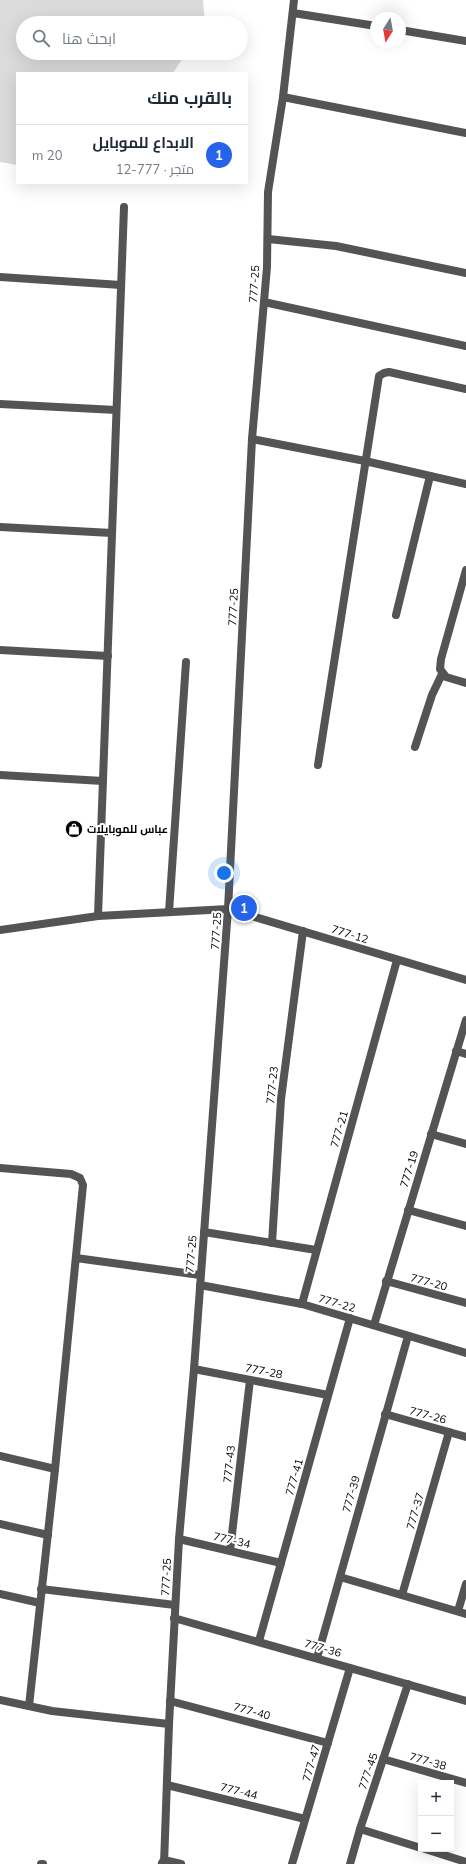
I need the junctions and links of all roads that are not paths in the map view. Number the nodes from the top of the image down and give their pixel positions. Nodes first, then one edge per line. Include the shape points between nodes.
1 (294, 0) edge
2 (293, 13) junction
3 (370, 25) edge
4 (406, 31) edge
5 (466, 41) edge
6 (283, 96) junction
7 (466, 133) edge
8 (124, 207) dead end
9 (268, 239) junction
10 (466, 273) edge
11 (0, 278) edge
12 (121, 285) junction
13 (264, 302) junction
14 (466, 346) edge
15 (466, 389) edge
16 (0, 404) edge
17 (116, 410) junction
18 (252, 438) junction
19 (365, 461) junction
20 (430, 476) junction
21 (466, 484) edge
22 (0, 527) edge
23 (112, 534) junction
24 (466, 570) edge
25 (396, 615) dead end
26 (0, 650) edge
27 (108, 656) junction
28 (186, 662) dead end
29 (442, 674) junction
30 (466, 683) edge
31 (415, 747) dead end
32 (318, 764) dead end
33 (0, 775) edge
34 (103, 781) junction
35 (228, 909) junction
36 (169, 912) junction
37 (98, 916) junction
38 (0, 930) edge
39 (303, 931) junction
40 (398, 960) junction
41 (466, 980) edge
42 (466, 1020) edge
43 (456, 1051) junction
44 (466, 1054) edge
45 (431, 1134) junction
46 (466, 1144) edge
47 (0, 1168) edge
48 (408, 1210) junction
49 (466, 1226) edge
50 (204, 1232) junction
51 (272, 1243) junction
52 (316, 1250) junction
53 (76, 1258) junction
54 (200, 1275) junction
55 (386, 1282) junction
56 (200, 1284) junction
57 (466, 1303) edge
58 (302, 1304) junction
59 (350, 1318) junction
60 (374, 1325) junction
61 (408, 1336) junction
62 (466, 1353) edge
63 (194, 1369) junction
64 (250, 1380) junction
65 (328, 1395) junction
66 (385, 1414) junction
67 (449, 1432) junction
68 (466, 1437) edge
69 (0, 1456) edge
70 (55, 1469) junction
71 (0, 1524) edge
72 (48, 1535) junction
73 (179, 1539) junction
74 (230, 1551) junction
75 (281, 1563) junction
76 (340, 1577) junction
77 (466, 1584) edge
78 (41, 1588) junction
79 (0, 1594) edge
80 (402, 1595) junction
81 (40, 1603) junction
82 (175, 1605) junction
83 (462, 1613) edge
84 (174, 1618) junction
85 (259, 1641) junction
86 (317, 1658) junction
87 (350, 1668) junction
88 (408, 1684) junction
89 (0, 1700) edge
90 (170, 1701) junction
91 (466, 1701) edge
92 (29, 1706) junction
93 (169, 1724) junction
94 (328, 1743) junction
95 (384, 1759) junction
96 (466, 1783) edge
97 (166, 1785) junction
98 (305, 1819) junction
99 (360, 1829) junction
100 (418, 1847) edge
101 (434, 1852) edge
102 (466, 1862) edge
103 (164, 1863) edge
104 (181, 1864) edge
105 (292, 1864) edge
106 (350, 1864) edge

1 - 2 street, 777-25
2 - 3 street
2 - 6 street, 777-25
4 - 5 street
6 - 7 street
6 - 9 street, 777-25 via 268,192
8 - 12 street
9 - 10 street via 336,246
9 - 13 street, 777-25
11 - 12 street
12 - 17 street
13 - 14 street
13 - 18 street, 777-25
15 - 19 street via 389,372 379,376
16 - 17 street
17 - 23 street
18 - 19 street
18 - 35 street, 777-25
19 - 20 street
19 - 32 street
20 - 21 street
20 - 25 street
22 - 23 street
23 - 27 street
24 - 29 street via 441,659
26 - 27 street
27 - 34 street
28 - 36 street
29 - 30 street
29 - 31 street via 432,695
33 - 34 street
34 - 37 street
35 - 36 street, 777-12
35 - 39 street, 777-12
35 - 50 street, 777-25
36 - 37 street, 777-12
37 - 38 street, 777-12
39 - 40 street, 777-12
39 - 51 street, 777-23 via 281,1099
40 - 41 street, 777-12
40 - 52 street, 777-21
42 - 43 street, 777-19
43 - 44 street
43 - 45 street, 777-19
45 - 46 street
45 - 48 street, 777-19
47 - 53 street via 71,1174 80,1178 83,1185
48 - 49 street
48 - 55 street, 777-19
50 - 51 street
50 - 54 street, 777-25
51 - 52 street
52 - 58 street, 777-21
53 - 54 street
53 - 70 street
54 - 56 street, 777-25
55 - 57 street, 777-20
55 - 60 street, 777-19
56 - 58 street, 777-22
56 - 63 street, 777-25
58 - 59 street, 777-22
59 - 60 street, 777-22
59 - 65 street, 777-41
60 - 61 street, 777-22
61 - 62 street, 777-22
61 - 66 street, 777-39
63 - 64 street, 777-28
63 - 73 street, 777-25
64 - 65 street, 777-28
64 - 74 street, 777-43
65 - 75 street, 777-41
66 - 67 street, 777-26
66 - 76 street, 777-39
67 - 68 street, 777-26
67 - 80 street, 777-37
69 - 70 street
70 - 72 street
71 - 72 street
72 - 78 street
73 - 74 street, 777-34
73 - 82 street, 777-25
74 - 75 street, 777-34
75 - 85 street, 777-41
76 - 80 street
76 - 86 street, 777-39
77 - 83 street
78 - 81 street
78 - 82 street
79 - 81 street
80 - 83 street
81 - 92 street
82 - 84 street, 777-25
84 - 85 street, 777-36
84 - 90 street, 777-25
85 - 86 street, 777-36
86 - 87 street, 777-36
87 - 88 street, 777-36
87 - 94 street, 777-47
88 - 91 street, 777-36
88 - 95 street, 777-45
89 - 92 street
90 - 93 street, 777-25
90 - 94 street, 777-40
92 - 93 street via 52,1711
93 - 97 street, 777-25
94 - 98 street, 777-47
95 - 96 street, 777-38
95 - 99 street, 777-45
97 - 98 street, 777-44
97 - 103 street, 777-25
98 - 105 street, 777-47
99 - 100 street
99 - 106 street, 777-45
101 - 102 street
103 - 104 street

